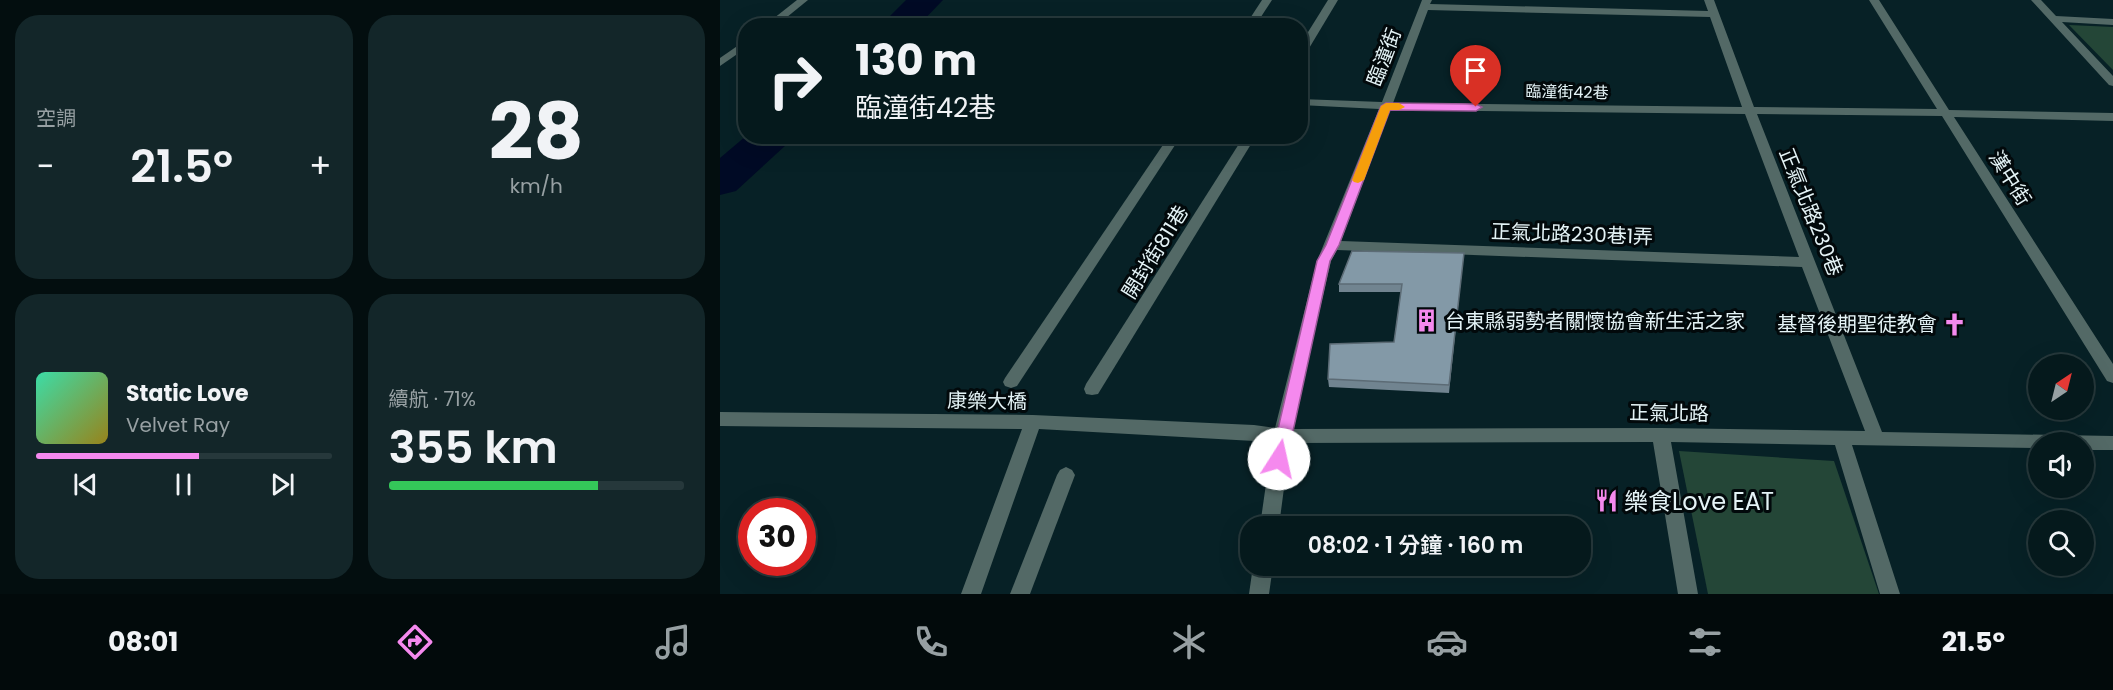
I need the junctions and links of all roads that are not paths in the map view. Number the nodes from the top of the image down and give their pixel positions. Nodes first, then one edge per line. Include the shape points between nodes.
1 (803, 0) edge
2 (1267, 0) edge
3 (1334, 0) edge
4 (1709, 0) edge
5 (1874, 0) edge
6 (2036, 0) edge
7 (1426, 4) edge
8 (1714, 14) junction
9 (779, 18) edge
10 (1255, 18) edge
11 (2054, 19) junction
12 (2113, 22) edge
13 (1308, 42) edge
14 (738, 49) edge
15 (720, 63) edge
16 (2113, 83) edge
17 (1308, 102) edge
18 (1386, 106) junction
19 (1748, 110) junction
20 (1946, 113) junction
21 (2113, 117) edge
22 (1170, 144) edge
23 (1245, 144) edge
24 (1332, 245) junction
25 (1809, 262) junction
26 (2113, 377) edge
27 (1011, 382) dead end
28 (1092, 389) dead end
29 (720, 419) edge
30 (1033, 422) junction
31 (1254, 432) joint
32 (1661, 435) junction
33 (1282, 436) junction
34 (1842, 440) junction
35 (1877, 440) junction
36 (2028, 441) edge
37 (2094, 442) edge
38 (2113, 443) edge
39 (1066, 476) dead end
40 (1270, 516) edge
41 (1262, 576) edge
42 (971, 594) edge
43 (1020, 594) edge
44 (1259, 594) edge
45 (1688, 594) edge
46 (1890, 594) edge

1 - 9 street
2 - 10 street
3 - 13 street
4 - 8 street, 正氣北路230巷
5 - 20 street, 漢中街
6 - 11 street
7 - 8 street
7 - 18 street, 臨潼街
8 - 19 street, 正氣北路230巷
11 - 12 street
11 - 16 street
14 - 15 street
17 - 18 street, 臨潼街42巷
18 - 19 street, 臨潼街42巷
18 - 24 street, 臨潼街
19 - 20 street, 臨潼街42巷
19 - 25 street, 正氣北路230巷
20 - 21 street, 臨潼街42巷
20 - 26 street, 漢中街
22 - 27 street
23 - 28 street, 開封街811巷
24 - 25 street, 正氣北路230巷1弄
24 - 33 street, 臨潼街 via 1324,261
25 - 35 street, 正氣北路230巷
29 - 30 street, 康樂大橋
30 - 31 street, 康樂大橋
30 - 42 street
31 - 33 street, 正氣北路
32 - 33 street, 正氣北路
32 - 34 street, 正氣北路
32 - 45 street
33 - 40 street, 臨潼街
34 - 35 street, 正氣北路
34 - 46 street
35 - 36 street, 正氣北路
37 - 38 street, 正氣北路
39 - 43 street
41 - 44 street

